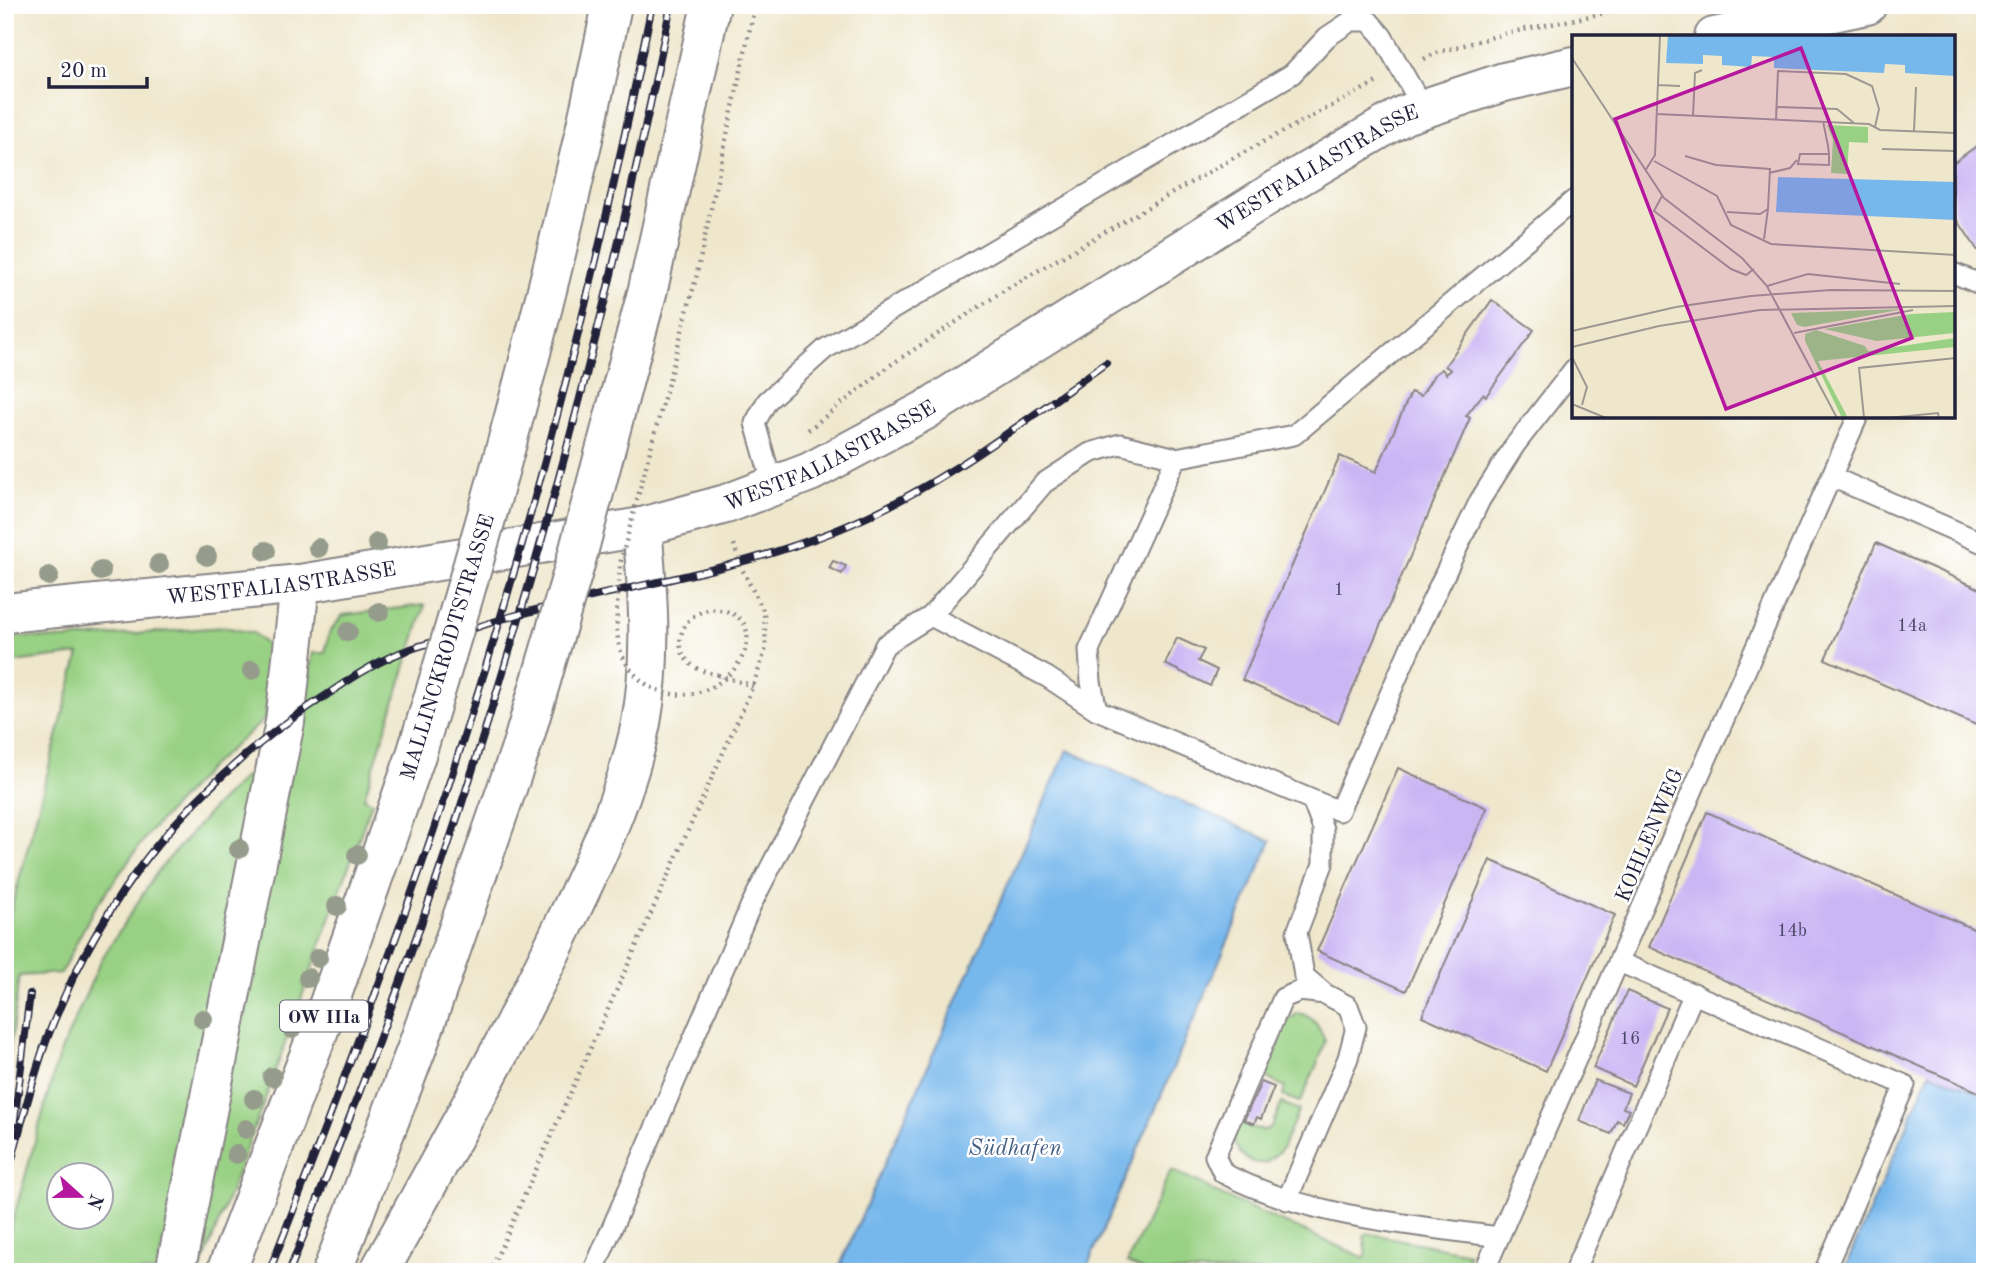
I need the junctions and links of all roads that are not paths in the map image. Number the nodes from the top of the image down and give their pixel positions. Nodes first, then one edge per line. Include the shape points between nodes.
1 (612, 5) edge
2 (711, 5) edge
3 (1867, 5) edge
4 (1724, 35) edge
5 (1572, 66) edge
6 (1423, 108) junction
7 (1572, 201) edge
8 (1955, 274) edge
9 (1985, 286) edge
10 (1572, 370) edge
11 (1857, 418) edge
12 (1176, 458) junction
13 (769, 472) junction
14 (1832, 477) junction
15 (642, 527) junction
16 (1985, 544) edge
17 (300, 584) junction
18 (5, 613) edge
19 (931, 616) junction
20 (1097, 710) junction
21 (1312, 800) junction
22 (1619, 962) junction
23 (1694, 993) junction
24 (1325, 994) junction
25 (1287, 1200) junction
26 (1499, 1237) junction
27 (175, 1272) edge
28 (226, 1272) edge
29 (331, 1272) edge
30 (379, 1272) edge
31 (593, 1272) edge
32 (1484, 1272) edge
33 (1574, 1272) edge
34 (1824, 1272) edge

1 - 28 main road, MALLINCKRODTSTRASSE / OW IIIa, bridge via 560,241 466,593 415,758 327,1009
2 - 29 main road, bridge via 642,315 523,742 418,1045
3 - 4 main road
5 - 6 main road, WESTFALIASTRASSE
6 - 13 main road, WESTFALIASTRASSE via 1286,184 924,411 810,472
6 - 13 lane via 1382,36 1369,21 1351,21 1327,37 1292,74 825,349 767,401 755,422
7 - 12 lane via 1294,435
8 - 9 lane
10 - 21 lane via 1480,500 1339,811
11 - 14 lane, KOHLENWEG
12 - 19 lane via 1120,444 1090,453 1045,483
12 - 20 lane via 1089,650
13 - 15 main road, WESTFALIASTRASSE via 726,504
14 - 16 lane
14 - 22 lane, KOHLENWEG
15 - 17 main road, WESTFALIASTRASSE
15 - 30 main road via 649,645 646,684 619,801 539,977
17 - 18 main road, WESTFALIASTRASSE
17 - 27 main road via 285,722
19 - 20 lane via 1048,677
19 - 31 lane via 885,645 837,737 751,905
20 - 21 lane
21 - 24 lane via 1322,830 1323,864 1297,932 1304,976
22 - 23 lane
22 - 26 lane, KOHLENWEG
23 - 33 lane
23 - 34 lane via 1905,1085
24 - 25 lane via 1348,1006 1356,1027 1348,1058
24 - 25 lane via 1300,991 1283,998 1215,1156 1223,1172
25 - 26 lane
26 - 32 lane, KOHLENWEG

